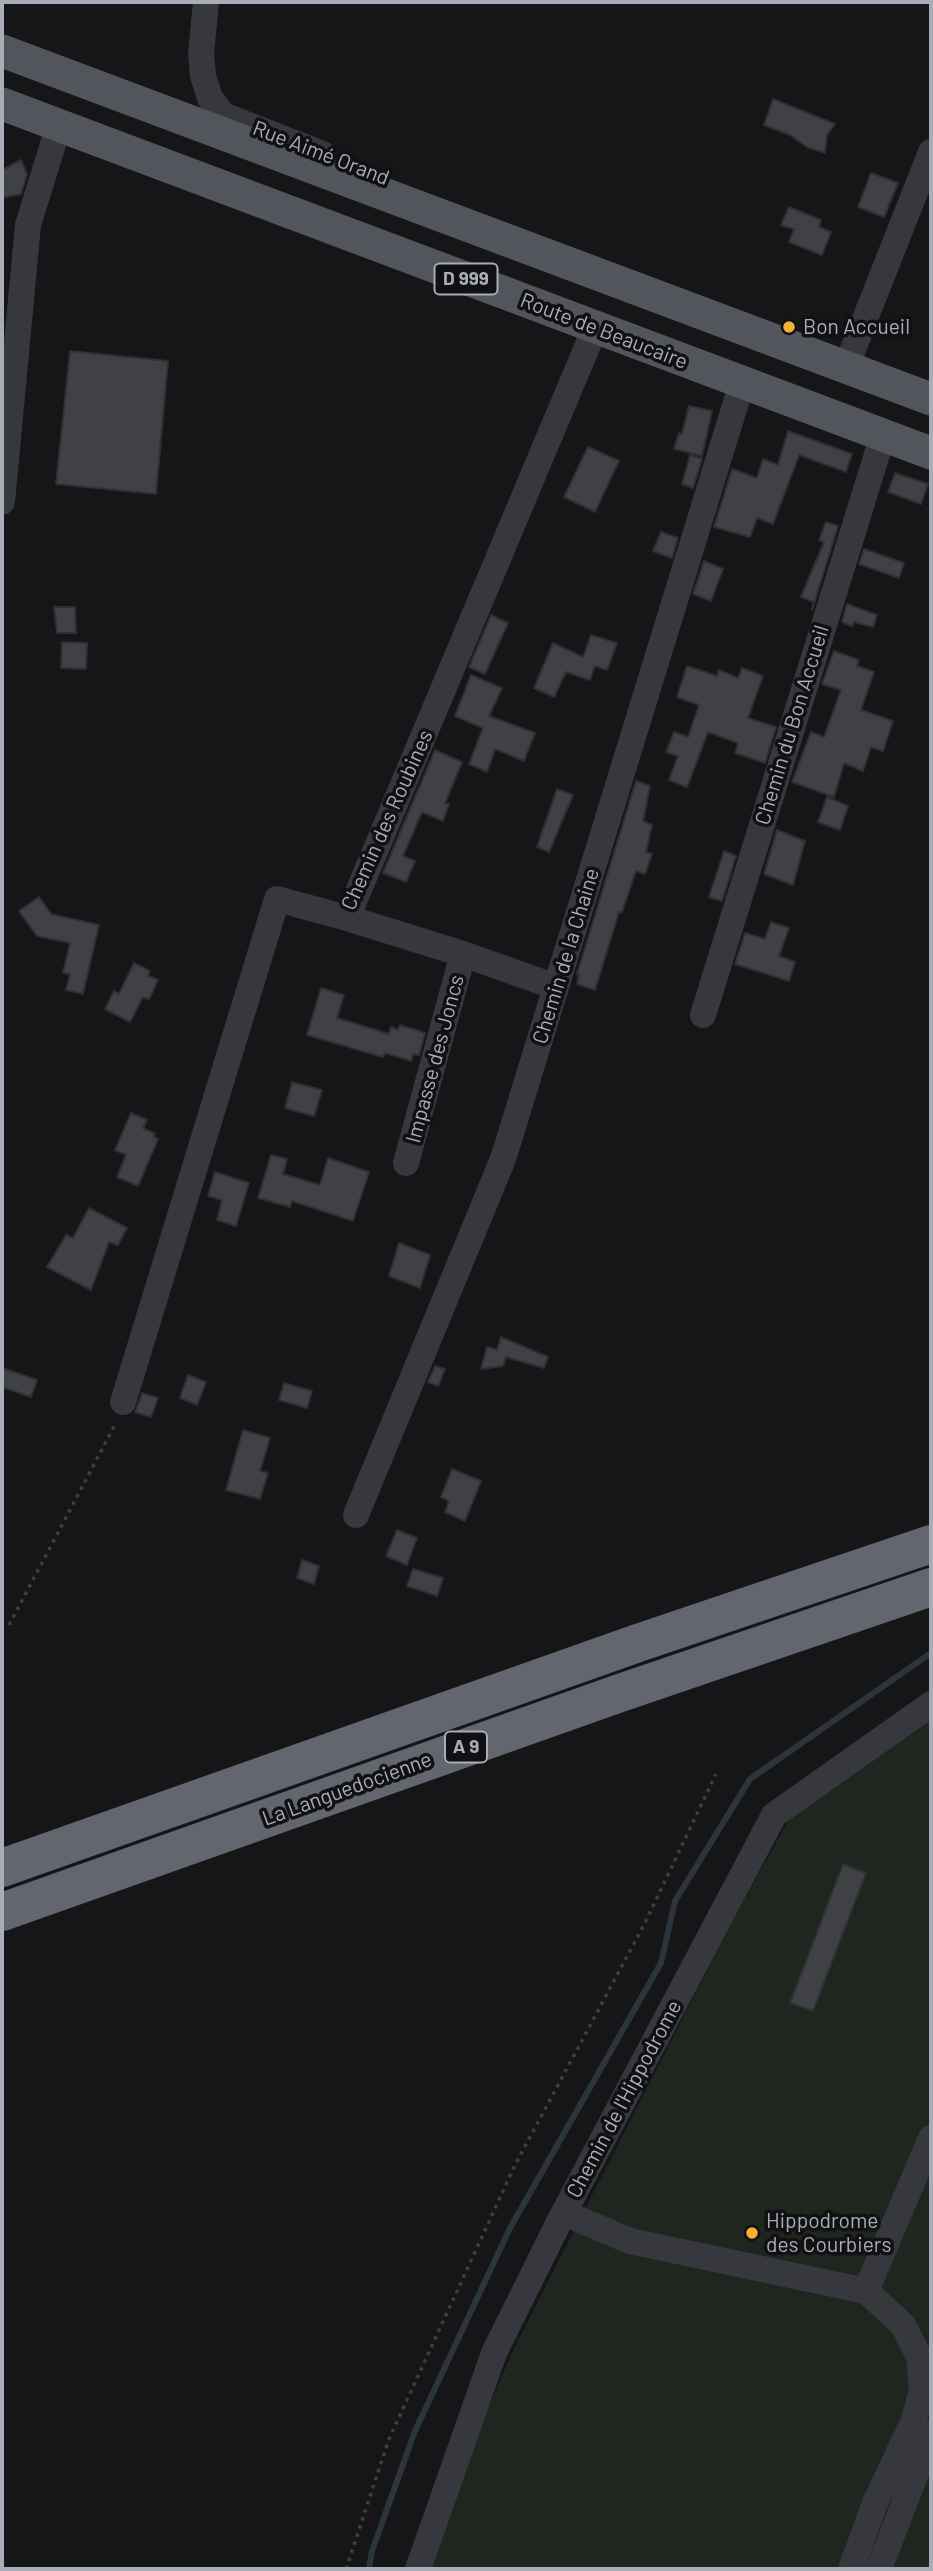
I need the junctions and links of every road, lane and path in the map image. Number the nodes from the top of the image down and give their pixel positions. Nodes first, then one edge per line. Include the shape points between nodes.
1 (206, 2) edge
2 (2, 51) edge
3 (2, 104) edge
4 (59, 125) junction
5 (931, 152) edge
6 (525, 245) junction
7 (595, 328) junction
8 (846, 367) junction
9 (742, 383) junction
10 (931, 399) edge
11 (883, 435) junction
12 (931, 453) edge
13 (2, 502) edge
14 (347, 918) junction
15 (463, 954) junction
16 (556, 988) junction
17 (703, 1015) dead end
18 (406, 1163) dead end
19 (123, 1402) joint
20 (356, 1516) dead end
21 (931, 1544) edge
22 (931, 1587) edge
23 (9, 1625) dead end
24 (931, 1704) edge
25 (716, 1774) dead end
26 (2, 1868) edge
27 (2, 1912) edge
28 (931, 2138) edge
29 (564, 2213) junction
30 (866, 2291) junction
31 (931, 2434) edge
32 (346, 2569) edge
33 (418, 2569) edge
34 (851, 2569) edge
35 (878, 2569) edge

1 - 6 street, Rue Aimé Orand via 203,76 210,98 223,115 456,205
2 - 6 main road, D 999
3 - 4 main road, Route de Beaucaire / D 999
4 - 7 main road, Route de Beaucaire / D 999
4 - 13 street via 28,225
5 - 8 street
6 - 8 main road, D 999
7 - 9 main road, Route de Beaucaire / D 999
7 - 14 street, Chemin des Roubines
8 - 10 main road, D 999
9 - 11 main road, Route de Beaucaire / D 999
9 - 16 street, Chemin de la Chaine
11 - 12 main road, Route de Beaucaire / D 999
11 - 17 street, Chemin du Bon Accueil
14 - 15 street
14 - 19 street, Chemin des Roubines via 277,899
15 - 16 street
15 - 18 street, Impasse des Joncs
16 - 20 street, Chemin de la Chaine via 503,1159
19 - 23 path via 114,1430
21 - 26 highway, La Languedocienne / A 9
22 - 27 highway, La Languedocienne / A 9
24 - 29 street, Chemin de l'Hippodrome via 774,1815
25 - 32 path via 644,1925 515,2165 389,2439
28 - 30 street
29 - 30 street via 630,2241
29 - 33 street, Chemin de l'Hippodrome via 494,2353
30 - 34 street via 903,2325 919,2356 922,2390 914,2420 875,2503
31 - 35 street

